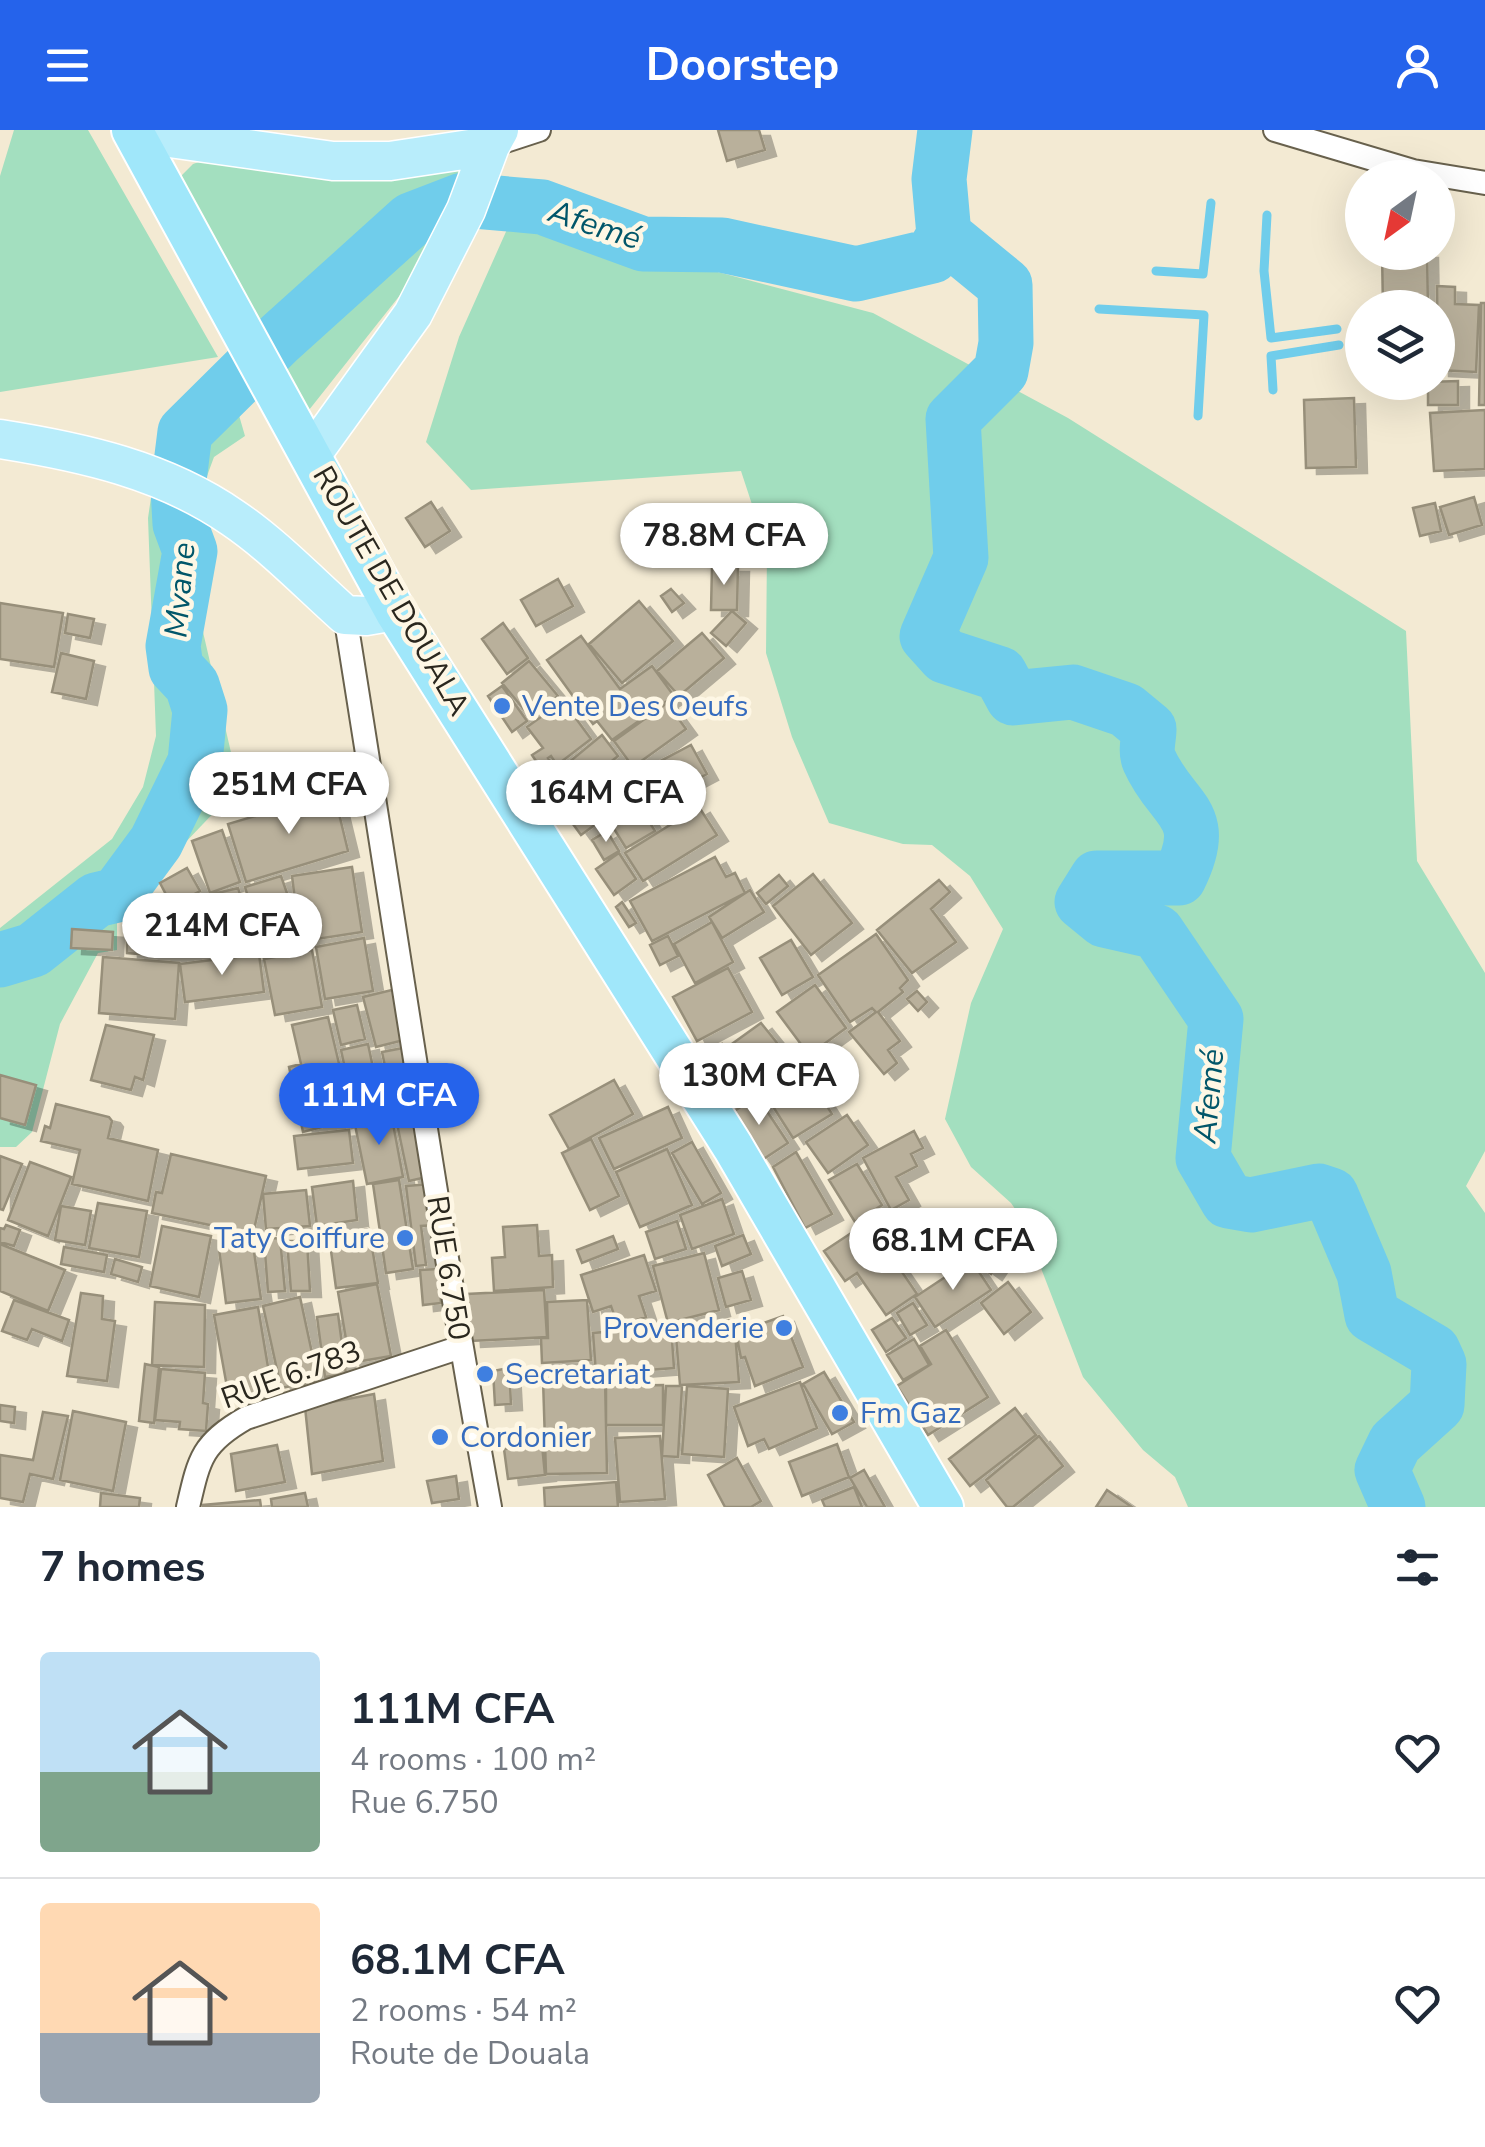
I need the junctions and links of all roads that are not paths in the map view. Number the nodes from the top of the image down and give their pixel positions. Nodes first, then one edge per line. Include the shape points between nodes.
1 (539, 130) edge
2 (1275, 130) edge
3 (133, 131) edge
4 (494, 138) edge
5 (1485, 183) edge
6 (0, 439) edge
7 (312, 454) junction
8 (396, 611) junction
9 (345, 614) junction
10 (461, 1347) junction
11 (188, 1507) edge
12 (490, 1507) edge
13 (942, 1507) edge

1 - 4 street
2 - 5 street via 1412,171
3 - 4 main road via 332,162 390,160
3 - 7 highway, ROUTE DE DOUALA
4 - 7 main road via 413,314
6 - 9 main road via 84,453 178,488 233,518
7 - 8 highway, ROUTE DE DOUALA
8 - 9 main road
8 - 13 highway, ROUTE DE DOUALA via 733,1147
9 - 10 street, RUE 6.750
10 - 11 street, RUE 6.783 via 246,1418 204,1452
10 - 12 street, RUE 6.750

